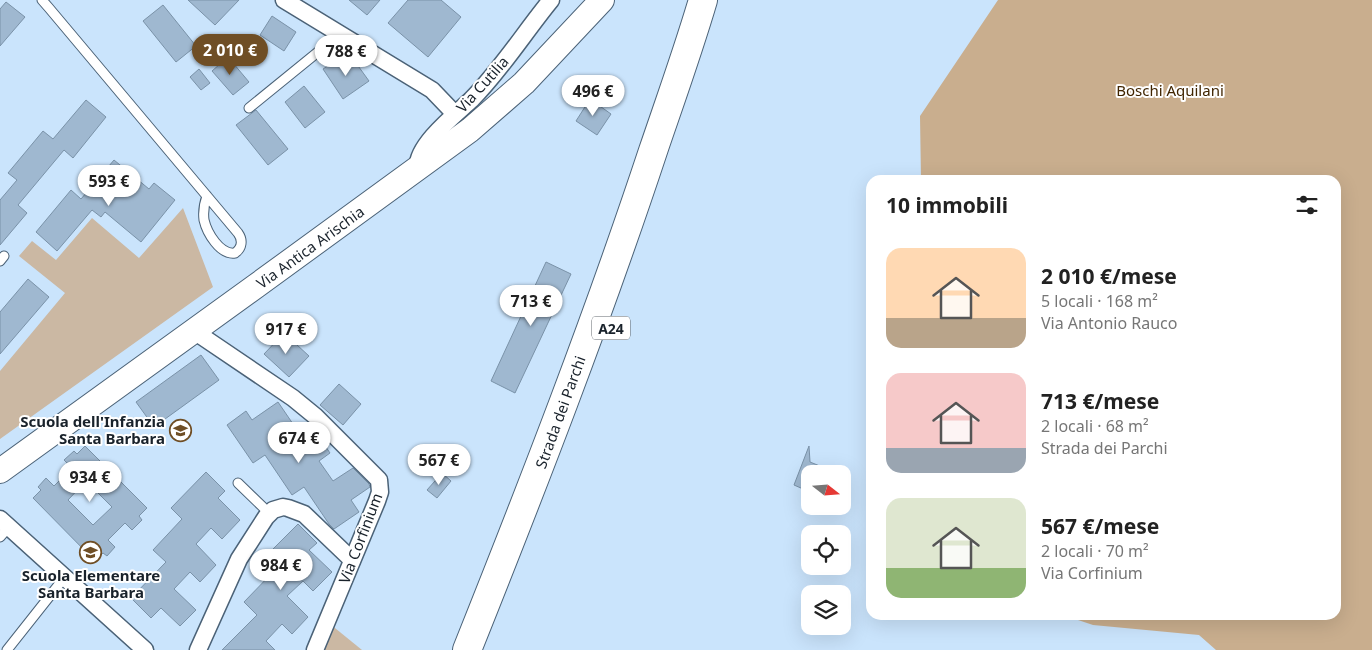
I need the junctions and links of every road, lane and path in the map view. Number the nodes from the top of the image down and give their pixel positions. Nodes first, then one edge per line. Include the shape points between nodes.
1 (42, 0) edge
2 (551, 0) edge
3 (602, 0) edge
4 (703, 0) edge
5 (721, 0) edge
6 (294, 3) edge
7 (340, 34) junction
8 (248, 108) dead end
9 (455, 114) junction
10 (418, 168) junction
11 (207, 196) junction
12 (194, 331) junction
13 (0, 471) edge
14 (238, 483) dead end
15 (269, 513) junction
16 (3, 528) edge
17 (352, 560) junction
18 (64, 578) junction
19 (7, 650) edge
20 (145, 650) edge
21 (198, 650) edge
22 (315, 650) edge
23 (466, 650) edge
24 (486, 650) edge

1 - 11 lane
2 - 9 street, Via Cutilia via 477,94
3 - 10 main road, Via Antica Arischia via 514,92
4 - 23 highway, Strada dei Parchi / A24 via 596,316
5 - 24 highway, Strada dei Parchi / A24 via 622,297
6 - 7 street
7 - 8 lane
7 - 9 street via 432,90
9 - 10 street, Via Cutilia via 422,151 417,161
10 - 12 main road, Via Antica Arischia
11 - 11 lane via 240,236 240,247 235,253 222,250 208,230 204,215
12 - 13 main road, Via Antica Arischia
12 - 17 street, Via Corfinium via 300,404 377,477 378,497
14 - 15 lane
15 - 17 street via 283,507 298,511
15 - 21 street via 232,572
16 - 18 street
17 - 22 street, Via Corfinium
18 - 19 lane
18 - 20 street

